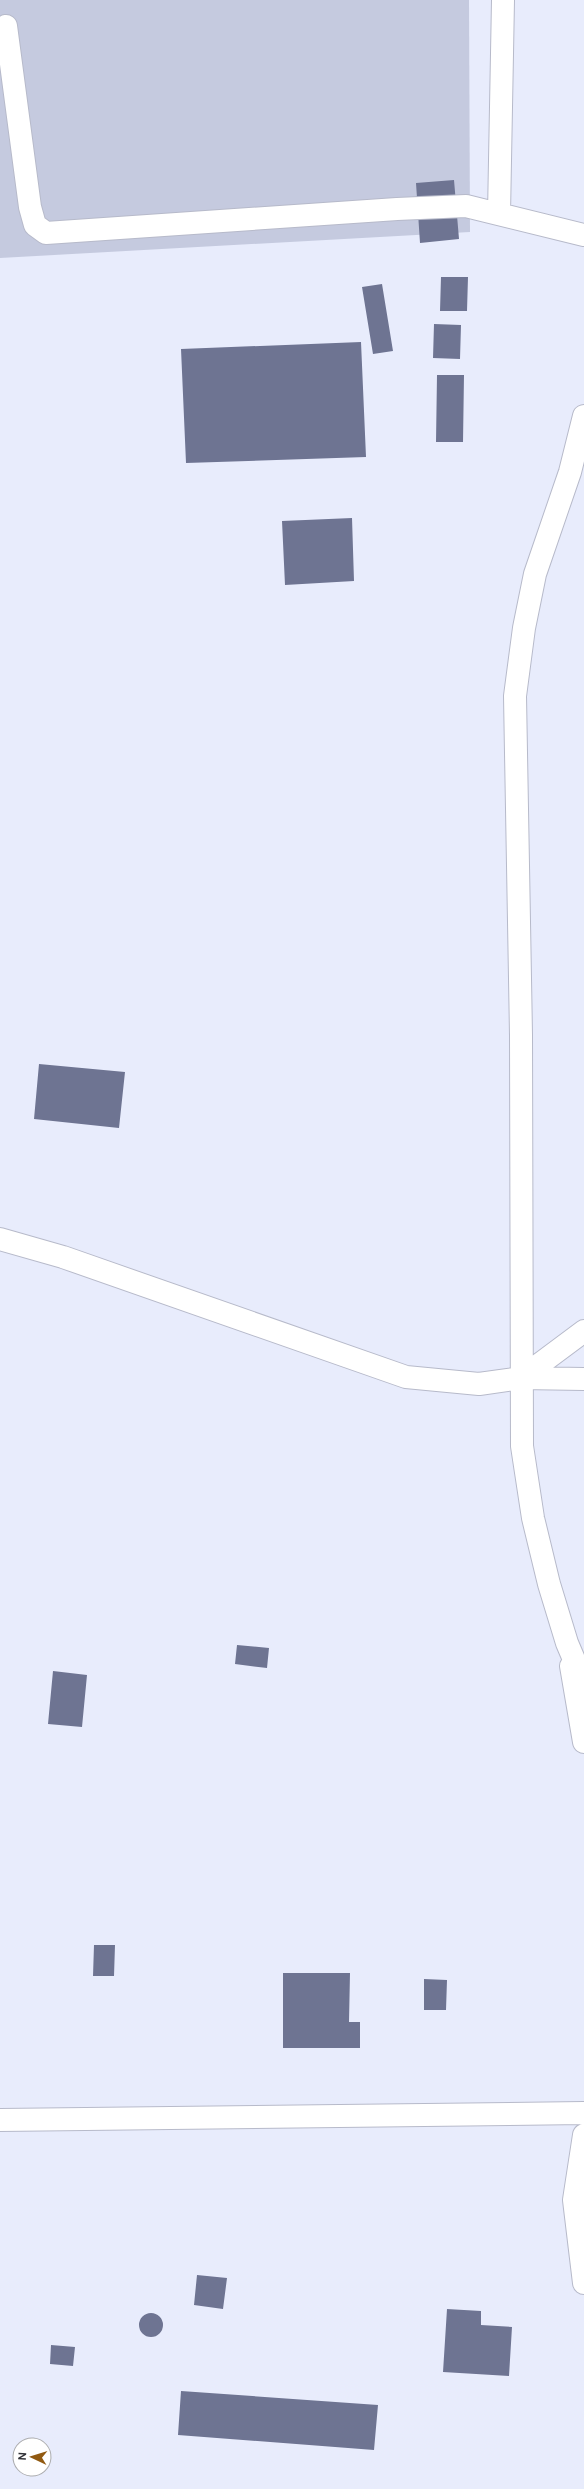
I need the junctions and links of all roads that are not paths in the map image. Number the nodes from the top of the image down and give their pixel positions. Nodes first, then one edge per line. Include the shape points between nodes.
1 (503, 0) edge
2 (6, 26) dead end
3 (498, 214) junction
4 (584, 235) edge
5 (584, 416) edge
6 (0, 1239) edge
7 (584, 1331) edge
8 (520, 1378) junction
9 (584, 1379) edge
10 (567, 1643) junction
11 (584, 1683) edge
12 (584, 1742) edge
13 (584, 2113) edge
14 (0, 2120) edge
15 (584, 2135) edge
16 (584, 2283) edge

1 - 3 street
2 - 3 street via 30,207 35,225 46,233 397,208 466,206
3 - 4 street
5 - 8 street via 570,472 535,574 524,628 515,696 521,1035
6 - 8 street via 63,1257 406,1377 479,1384
7 - 8 street
8 - 9 street
8 - 10 street via 522,1446 533,1518
10 - 11 street
10 - 12 street
13 - 14 street
15 - 16 street via 574,2200

